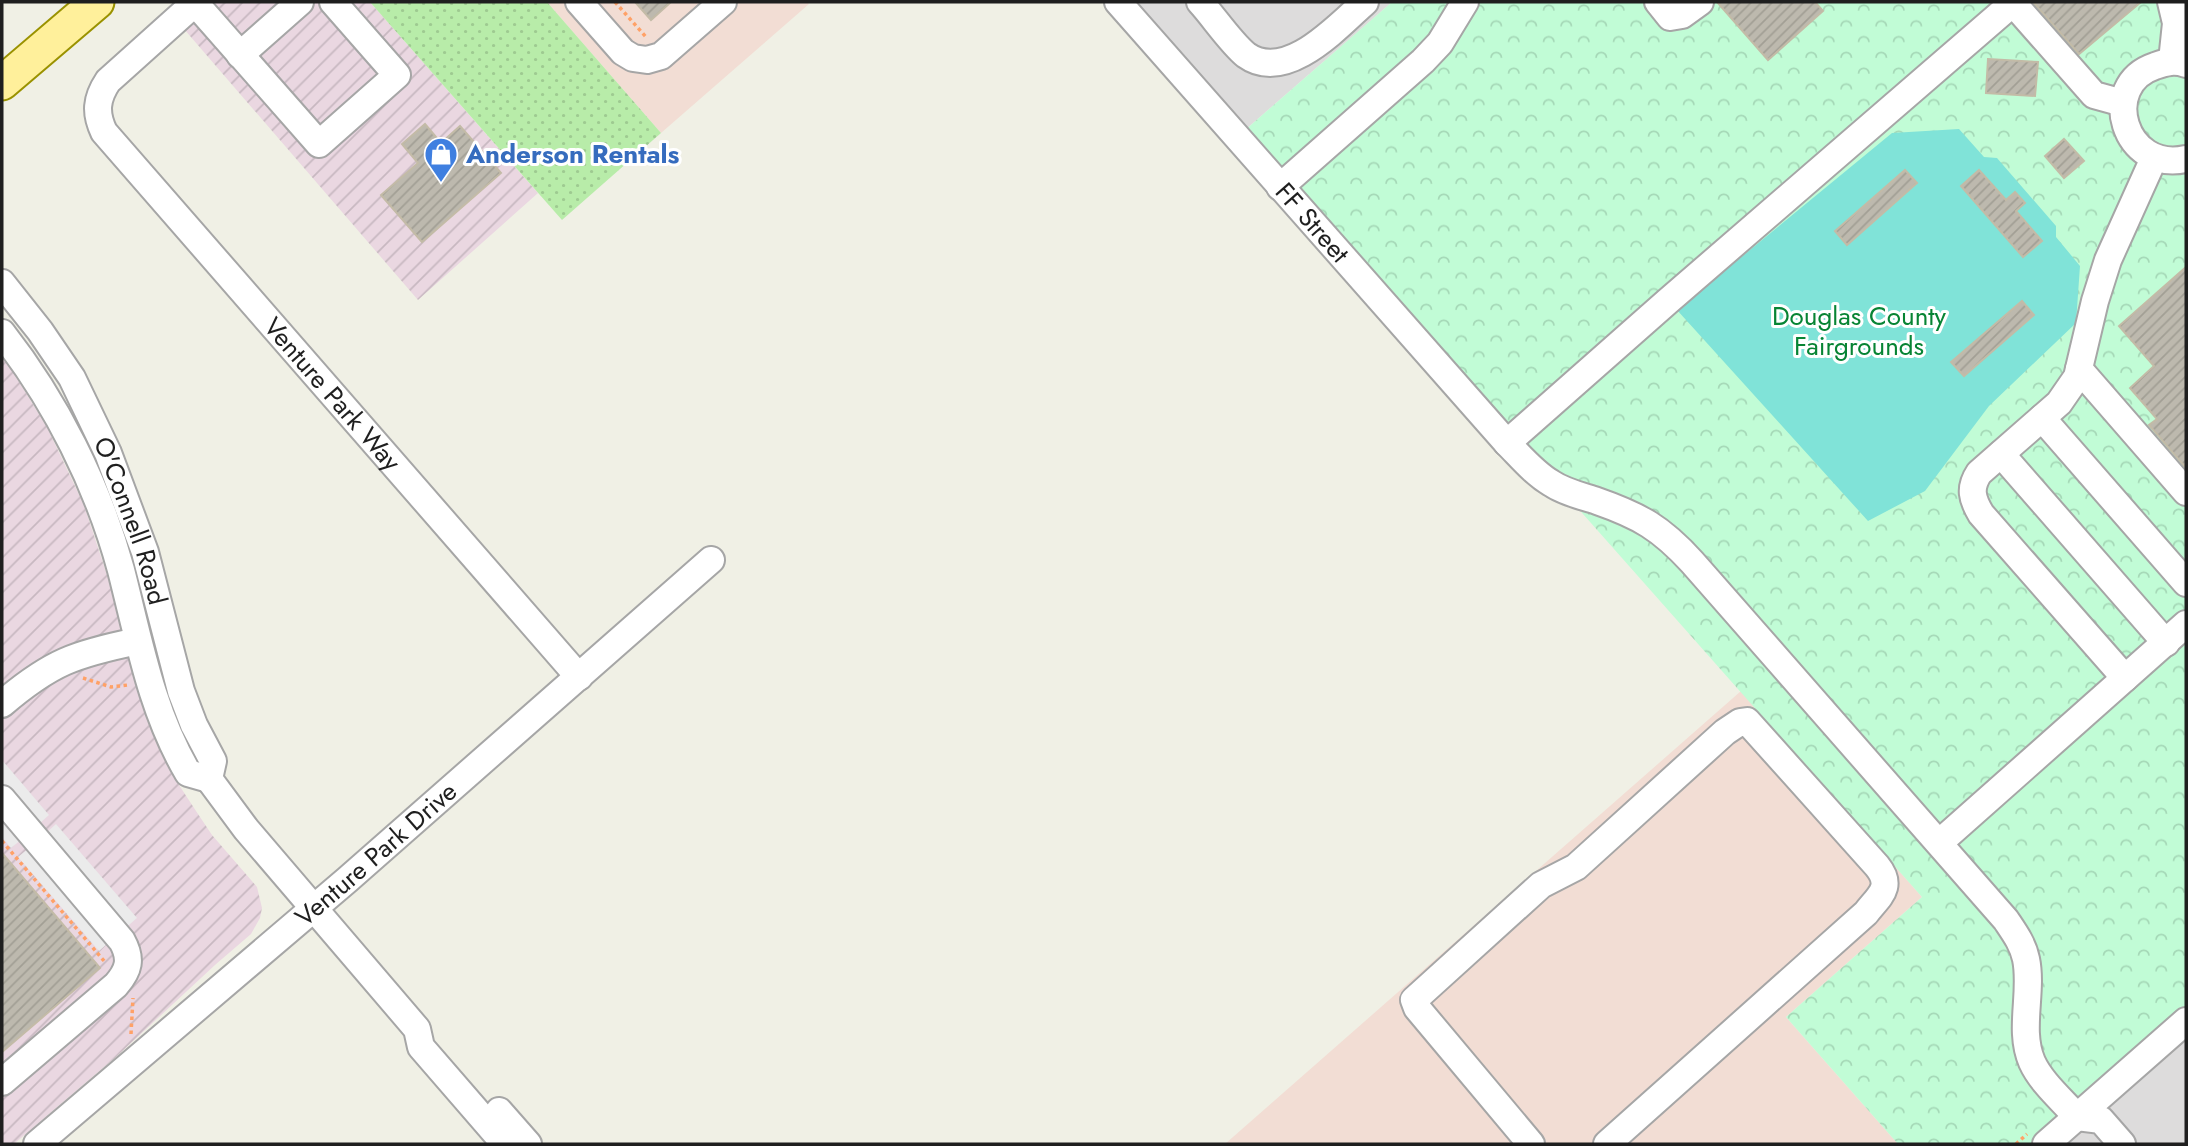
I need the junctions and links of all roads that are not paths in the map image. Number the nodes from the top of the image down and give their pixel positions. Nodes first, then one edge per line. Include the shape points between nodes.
1 (97, 2) edge
2 (195, 2) edge
3 (300, 2) edge
4 (333, 2) edge
5 (579, 2) edge
6 (723, 2) edge
7 (1118, 2) edge
8 (1200, 2) edge
9 (1365, 2) edge
10 (1465, 2) edge
11 (1658, 2) edge
12 (1700, 2) edge
13 (2171, 2) edge
14 (2013, 3) edge
15 (240, 55) junction
16 (2179, 63) edge
17 (2, 83) edge
18 (2123, 103) junction
19 (2154, 158) junction
20 (2186, 159) edge
21 (1280, 187) junction
22 (2, 283) edge
23 (2, 333) edge
24 (2079, 369) junction
25 (2042, 418) junction
26 (1507, 443) junction
27 (2001, 454) junction
28 (2186, 492) edge
29 (711, 560) dead end
30 (2186, 583) edge
31 (2186, 624) edge
32 (138, 641) junction
33 (2166, 643) junction
34 (579, 677) junction
35 (2125, 678) junction
36 (2, 704) edge
37 (209, 779) junction
38 (2, 799) edge
39 (1939, 843) junction
40 (313, 909) junction
41 (2186, 1021) edge
42 (417, 1029) junction
43 (2, 1082) edge
44 (2077, 1117) junction
45 (37, 1144) edge
46 (505, 1144) edge
47 (528, 1144) edge
48 (1531, 1144) edge
49 (1607, 1144) edge
50 (2046, 1144) edge
51 (2077, 1144) edge
52 (2122, 1144) edge

1 - 17 main road
2 - 15 street
2 - 34 street, Venture Park Way via 108,81 97,106 104,132
3 - 15 street
4 - 15 street via 397,75 319,144
5 - 6 street via 623,52 647,60 661,56
7 - 21 street, FF Street
8 - 9 street via 1247,55 1275,62 1291,61 1313,47
10 - 21 street via 1423,61
11 - 12 street via 1670,17 1682,15
13 - 16 street
14 - 18 street via 2094,95
14 - 26 street
16 - 18 street via 2149,68 2136,78
18 - 19 street via 2124,125 2132,140
19 - 20 street
19 - 24 street via 2108,260
21 - 26 street, FF Street
22 - 37 street, O'Connell Road via 72,378 108,453 145,552 175,671 213,761
23 - 32 street, O'Connell Road via 51,404 90,483 121,569
24 - 25 street via 2059,403
24 - 28 street
25 - 27 street
25 - 30 street
26 - 39 street, FF Street via 1554,485 1638,517 1674,542
27 - 33 street
27 - 35 street via 1973,481 1974,503 1980,514
29 - 34 street, Venture Park Drive
31 - 33 street
32 - 36 street via 62,662 27,682
32 - 37 street, O'Connell Road via 153,695 180,760 188,773
33 - 35 street
34 - 40 street, Venture Park Drive
35 - 39 street
37 - 40 street, O'Connell Road
38 - 43 street via 122,941 130,960 120,981
39 - 44 street, FF Street via 2018,937 2026,957 2027,1040 2032,1062
40 - 42 street, O'Connell Road
40 - 45 street, Venture Park Drive
41 - 44 street
42 - 46 street, O'Connell Road via 421,1047
42 - 47 street, O'Connell Road via 433,1035
44 - 50 street
44 - 51 street
44 - 52 street via 2101,1119
48 - 49 street via 1414,1000 1541,886 1576,867 1725,732 1747,721 1885,876 1885,885 1866,913

